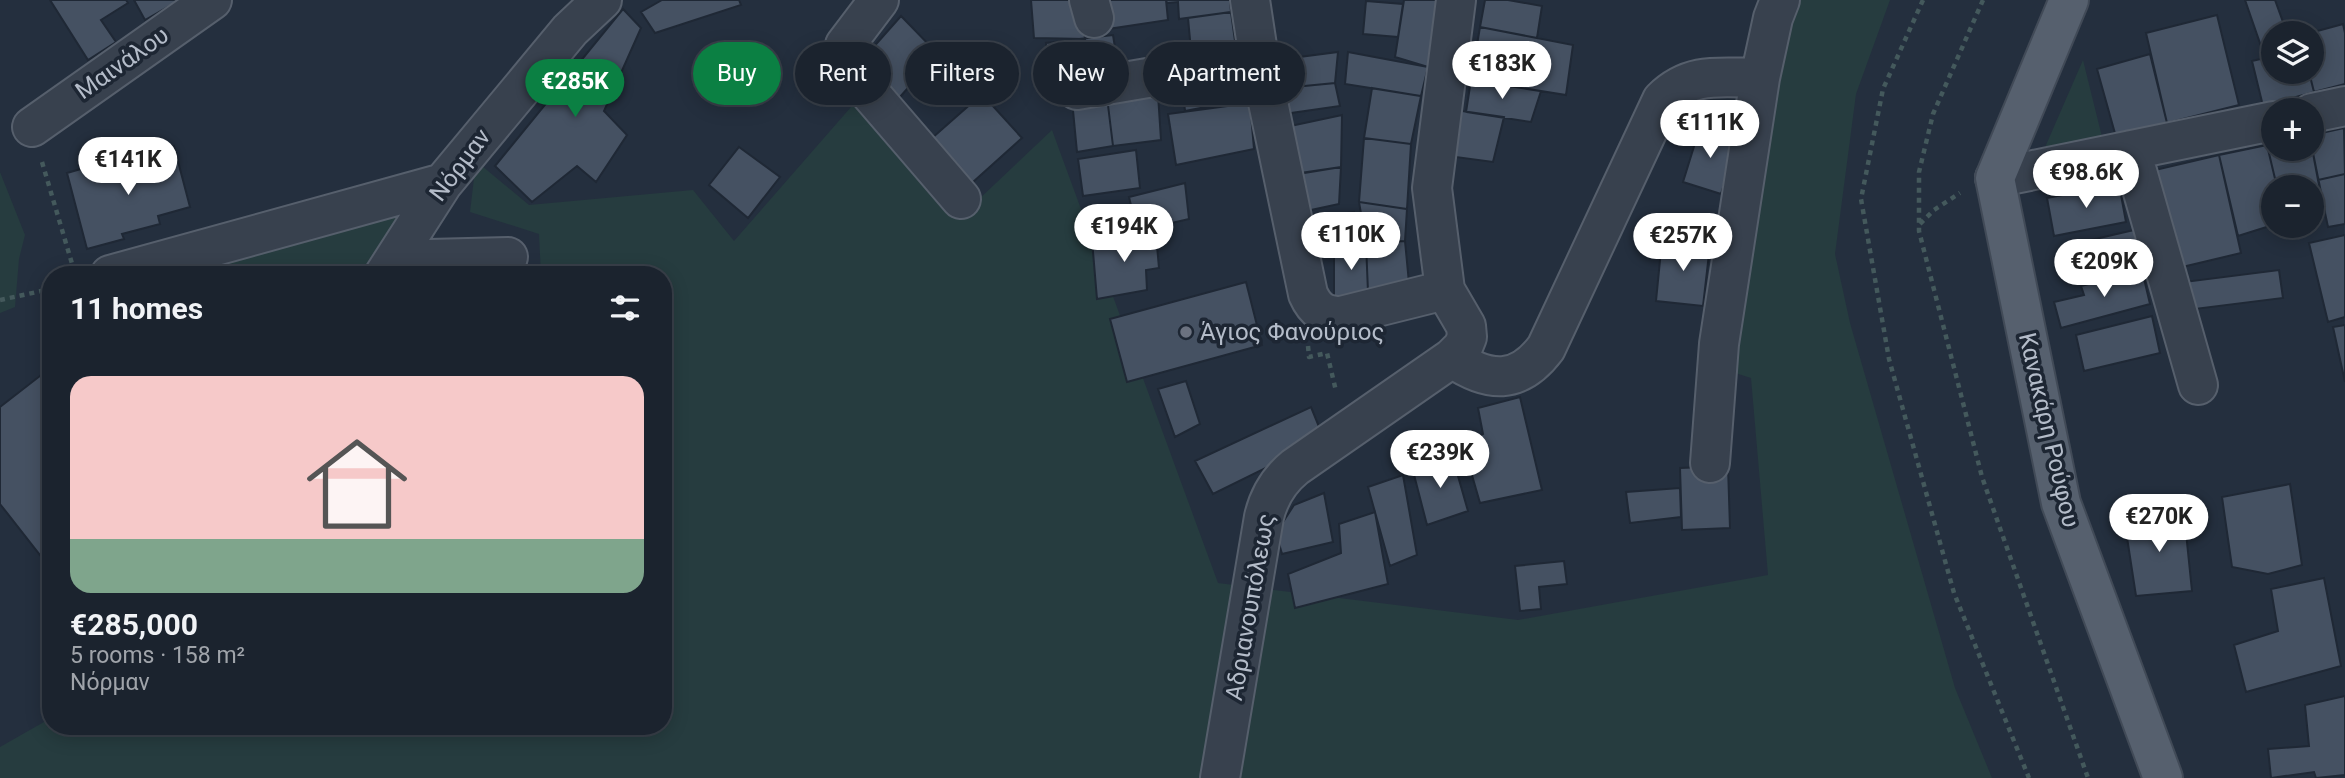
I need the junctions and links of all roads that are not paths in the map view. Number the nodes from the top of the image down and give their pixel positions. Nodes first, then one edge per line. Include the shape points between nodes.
1 (212, 0) edge
2 (602, 0) edge
3 (879, 0) edge
4 (1456, 0) edge
5 (1780, 0) edge
6 (2069, 0) edge
7 (1256, 1) edge
8 (1258, 42) edge
9 (1760, 78) junction
10 (1269, 105) edge
11 (2345, 106) edge
12 (2324, 110) edge
13 (2261, 123) edge
14 (32, 127) road end
15 (2132, 150) junction
16 (1995, 178) junction
17 (435, 196) junction
18 (961, 199) dead end
19 (508, 257) dead end
20 (147, 266) edge
21 (390, 266) edge
22 (429, 266) edge
23 (437, 266) edge
24 (1445, 290) junction
25 (1452, 358) junction
26 (2198, 385) dead end
27 (1710, 463) dead end
28 (1220, 778) edge
29 (2163, 778) edge

1 - 14 street, Μαινάλου
2 - 17 street, Νόρμαν via 570,30
3 - 18 street via 845,45 845,64
4 - 24 street, Αδριανουπόλεως via 1432,188
5 - 9 street
6 - 16 main road
7 - 8 street
9 - 25 street via 1694,80 1662,100 1535,363 1508,376 1493,377 1478,374
9 - 27 street via 1719,344
10 - 24 street via 1308,294 1320,312 1342,316
11 - 12 street
13 - 15 street
15 - 16 street
15 - 26 street
16 - 29 main road, Κανακάρη Ρούφου via 2061,503
17 - 20 street
17 - 21 street, Νόρμαν
17 - 22 street
19 - 23 street
24 - 25 street, Αδριανουπόλεως via 1466,326 1463,347
25 - 28 street, Αδριανουπόλεως via 1286,475 1267,505

